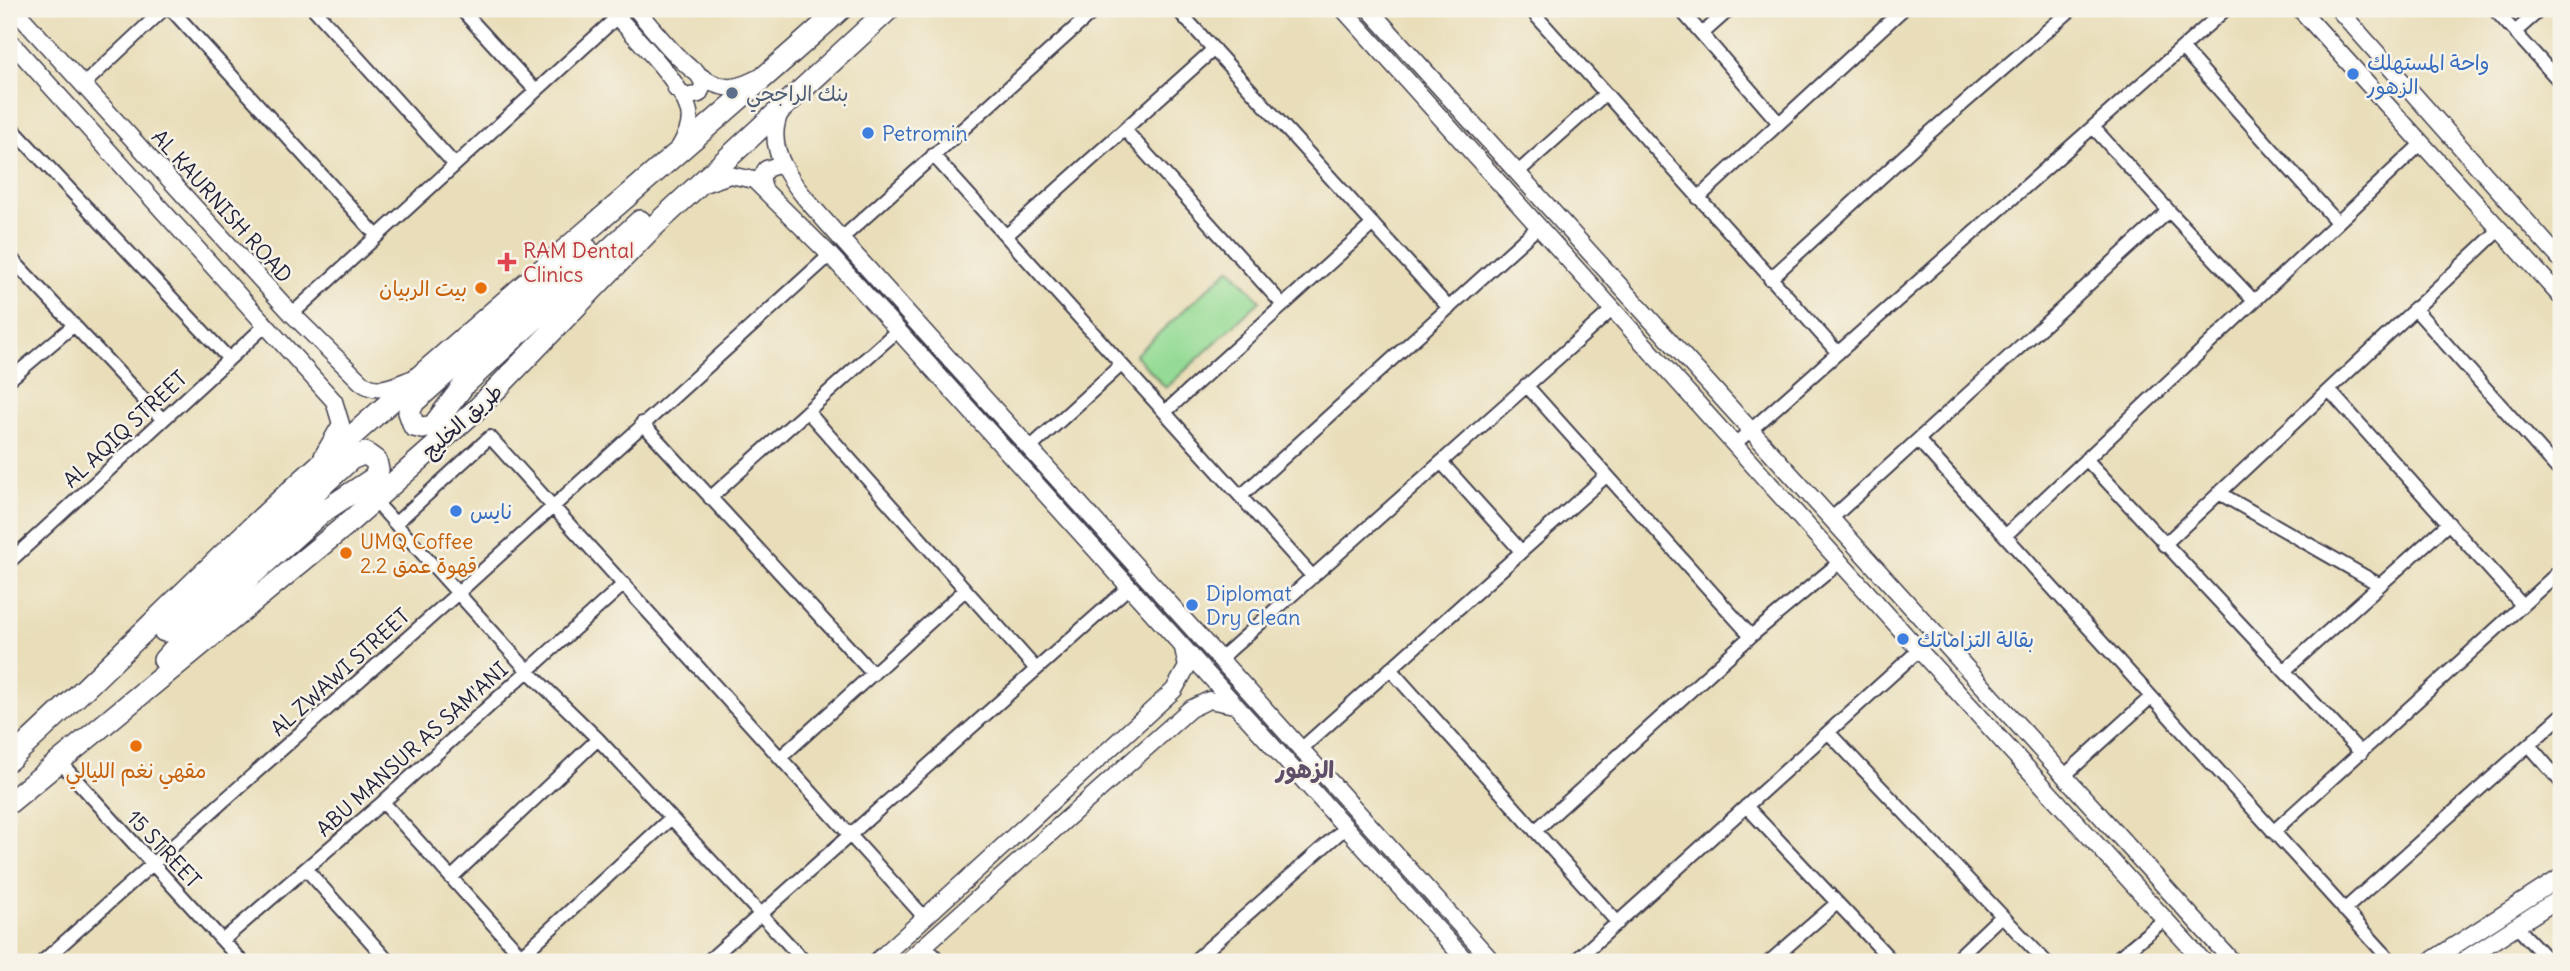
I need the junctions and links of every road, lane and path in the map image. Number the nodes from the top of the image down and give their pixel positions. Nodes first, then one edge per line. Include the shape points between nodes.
1 (14, 9) edge
2 (164, 9) edge
3 (171, 9) edge
4 (314, 9) edge
5 (461, 9) edge
6 (636, 9) edge
7 (841, 9) edge
8 (889, 9) edge
9 (1096, 9) edge
10 (1177, 9) edge
11 (1343, 9) edge
12 (1369, 9) edge
13 (1530, 9) edge
14 (1680, 9) edge
15 (1730, 9) edge
16 (1903, 9) edge
17 (2072, 9) edge
18 (2226, 9) edge
19 (2300, 9) edge
20 (2494, 9) edge
21 (2541, 9) edge
22 (2345, 11) edge
23 (614, 13) edge
24 (2515, 32) junction
25 (1702, 34) junction
26 (9, 40) edge
27 (2182, 48) junction
28 (1214, 49) junction
29 (694, 69) junction
30 (769, 73) junction
31 (2561, 83) edge
32 (83, 85) junction
33 (675, 87) junction
34 (536, 91) junction
35 (1605, 94) junction
36 (786, 102) junction
37 (1779, 123) junction
38 (9, 125) edge
39 (759, 127) junction
40 (2093, 127) junction
41 (708, 129) junction
42 (1125, 130) junction
43 (2422, 143) junction
44 (933, 155) junction
45 (672, 161) junction
46 (455, 165) junction
47 (786, 169) junction
48 (1517, 173) junction
49 (764, 189) junction
50 (692, 190) junction
51 (1698, 198) junction
52 (2169, 211) junction
53 (2337, 222) junction
54 (1373, 224) junction
55 (1539, 226) junction
56 (2500, 229) junction
57 (1007, 235) junction
58 (377, 236) junction
59 (841, 239) junction
60 (830, 255) junction
61 (9, 256) edge
62 (2561, 260) edge
63 (2532, 264) junction
64 (215, 267) junction
65 (1770, 279) junction
66 (2561, 289) edge
67 (2561, 297) edge
68 (2254, 301) junction
69 (1283, 305) junction
70 (1449, 308) junction
71 (1613, 309) junction
72 (2414, 309) junction
73 (292, 314) junction
74 (267, 324) junction
75 (74, 325) junction
76 (898, 330) junction
77 (1838, 353) junction
78 (229, 359) junction
79 (1121, 365) junction
80 (420, 376) junction
81 (9, 380) edge
82 (1526, 385) junction
83 (2329, 390) junction
84 (807, 411) junction
85 (1165, 412) junction
86 (163, 419) junction
87 (642, 423) junction
88 (1751, 430) junction
89 (1919, 441) junction
90 (1735, 444) junction
91 (1030, 448) junction
92 (2087, 459) junction
93 (1441, 462) junction
94 (313, 470) junction
95 (2561, 473) edge
96 (1606, 476) junction
97 (2219, 494) junction
98 (1241, 496) junction
99 (710, 498) junction
100 (374, 500) junction
101 (552, 505) junction
102 (1831, 519) junction
103 (396, 523) junction
104 (2449, 523) junction
105 (2005, 536) junction
106 (2165, 545) junction
107 (1521, 551) junction
108 (9, 562) edge
109 (1840, 562) junction
110 (2561, 570) edge
111 (1313, 577) junction
112 (624, 584) junction
113 (2380, 585) junction
114 (1129, 587) junction
115 (965, 590) junction
116 (458, 593) junction
117 (2522, 605) junction
118 (1195, 631) junction
119 (1751, 636) junction
120 (1182, 646) junction
121 (1919, 650) junction
122 (1220, 659) junction
123 (1036, 669) junction
124 (1390, 669) junction
125 (528, 671) junction
126 (2284, 671) junction
127 (873, 674) junction
128 (1174, 690) junction
129 (2151, 696) junction
130 (1237, 707) junction
131 (121, 708) junction
132 (1190, 709) junction
133 (2561, 716) edge
134 (51, 721) junction
135 (1828, 732) junction
136 (598, 739) junction
137 (2529, 745) junction
138 (1301, 749) junction
139 (2361, 753) junction
140 (781, 757) junction
141 (9, 760) edge
142 (58, 761) junction
143 (2064, 776) junction
144 (2561, 782) edge
145 (383, 802) junction
146 (9, 803) edge
147 (1746, 806) junction
148 (671, 818) junction
149 (1345, 828) junction
150 (1535, 831) junction
151 (2273, 832) junction
152 (850, 835) junction
153 (151, 865) junction
154 (306, 869) junction
155 (2561, 877) edge
156 (451, 878) junction
157 (2561, 897) edge
158 (1836, 903) junction
159 (2344, 910) junction
160 (760, 915) junction
161 (2001, 916) junction
162 (925, 918) junction
163 (2165, 919) junction
164 (1618, 923) junction
165 (2516, 926) junction
166 (223, 940) junction
167 (925, 945) junction
168 (524, 959) edge
169 (42, 962) edge
170 (242, 962) edge
171 (388, 962) edge
172 (707, 962) edge
173 (805, 962) edge
174 (876, 962) edge
175 (906, 962) edge
176 (940, 962) edge
177 (1193, 962) edge
178 (1467, 962) edge
179 (1493, 962) edge
180 (1574, 962) edge
181 (1769, 962) edge
182 (1892, 962) edge
183 (1953, 962) edge
184 (2046, 962) edge
185 (2113, 962) edge
186 (2204, 962) edge
187 (2233, 962) edge
188 (2392, 962) edge
189 (2429, 962) edge
190 (2461, 962) edge
191 (2550, 962) edge

1 - 32 street, AL KAURNISH ROAD
2 - 32 street
3 - 58 street
4 - 46 street
5 - 34 street
6 - 29 street
7 - 30 main road
8 - 36 main road, طريق الخليج
9 - 44 street
10 - 28 street
11 - 55 street
12 - 48 street
13 - 35 street
14 - 25 street
15 - 25 street
16 - 37 street
17 - 65 street
18 - 27 street
19 - 43 street
20 - 24 street
21 - 24 street
22 - 62 street
23 - 33 street
23 - 34 street
24 - 31 street
25 - 37 street
26 - 64 street
27 - 40 street
27 - 53 street
28 - 42 street
28 - 54 street
29 - 30 street via 714,84 731,88
29 - 33 street via 704,80 699,94 686,97
30 - 41 main road
32 - 73 street, AL KAURNISH ROAD
33 - 45 street via 689,122
34 - 46 street
35 - 48 street
35 - 51 street
36 - 39 main road, طريق الخليج
36 - 47 street via 774,136
37 - 51 street
38 - 78 street
39 - 41 main road via 707,162 617,242 464,384 433,426 414,426 409,412 414,402 661,183
39 - 50 main road, طريق الخليج
40 - 52 street
40 - 77 street
41 - 45 main road
42 - 57 street
42 - 69 street
43 - 53 street
43 - 56 street
44 - 57 street
44 - 59 street
45 - 80 main road via 514,291
46 - 58 street
47 - 49 street via 778,165 766,169 761,178
47 - 59 street
48 - 88 street
49 - 50 street via 746,177 730,175
49 - 60 street
50 - 100 main road, طريق الخليج via 510,377
51 - 65 street
52 - 68 street
52 - 89 street
53 - 68 street
54 - 69 street
54 - 70 street
55 - 70 street
55 - 71 street
56 - 63 street
56 - 72 street
57 - 79 street
58 - 73 street
59 - 91 street
60 - 76 street
60 - 87 street, AL ZWAWI STREET
61 - 75 street
63 - 66 street
63 - 67 street
64 - 73 street via 277,316
64 - 74 street
65 - 77 street
68 - 92 street
69 - 85 street
70 - 98 street
71 - 82 street
71 - 90 street
72 - 83 street
72 - 95 street
73 - 80 street, AL KAURNISH ROAD via 368,387 387,388
74 - 78 street, AL AQIQ STREET
74 - 94 street via 338,407 339,430
75 - 81 street
75 - 86 street
76 - 84 street
76 - 114 street
77 - 88 street
78 - 86 street, AL AQIQ STREET
79 - 85 street
79 - 91 street
80 - 94 main road
82 - 93 street
82 - 96 street
83 - 97 street
83 - 104 street
84 - 99 street
84 - 115 street
85 - 98 street
86 - 108 street, AL AQIQ STREET
87 - 99 street
87 - 101 street, AL ZWAWI STREET
88 - 90 street
88 - 102 street
89 - 102 street
89 - 105 street
90 - 109 street
91 - 118 street
92 - 105 street
92 - 106 street
93 - 107 street
93 - 111 street
94 - 134 main road
96 - 107 street
96 - 119 street
97 - 106 street
97 - 113 street
98 - 111 street
99 - 127 street
100 - 103 street
100 - 131 main road, طريق الخليج
101 - 103 street via 490,437
101 - 112 street
101 - 116 street, AL ZWAWI STREET
102 - 143 street
103 - 116 street
104 - 113 street
104 - 117 street
105 - 129 street
106 - 126 street
107 - 124 street
109 - 119 street
109 - 121 street
110 - 117 street
111 - 122 street
112 - 125 street, ABU MANSUR AS SAM'ANI
112 - 140 street
113 - 126 street
114 - 118 street via 1141,585 1166,611
114 - 120 street
114 - 123 street
115 - 123 street
115 - 127 street
116 - 125 street
116 - 153 street, AL ZWAWI STREET
117 - 139 street
118 - 122 street
119 - 150 street
120 - 128 street via 1187,667
120 - 130 street
121 - 135 street
121 - 163 street
122 - 138 street
123 - 152 street
124 - 138 street
124 - 150 street
125 - 136 street
125 - 145 street, ABU MANSUR AS SAM'ANI
126 - 139 street
127 - 140 street
128 - 132 street via 1185,688 1193,693
128 - 162 street
129 - 143 street
129 - 151 street
130 - 132 street via 1209,700
130 - 149 street
131 - 134 main road via 192,628 321,513 374,478 377,466 372,457 365,453 355,456 122,668
131 - 142 main road, طريق الخليج
132 - 167 street
133 - 137 street
134 - 141 main road
135 - 147 street
135 - 161 street
136 - 148 street
136 - 156 street
137 - 144 street
137 - 159 street
138 - 179 street
139 - 151 street
140 - 152 street
142 - 146 main road, طريق الخليج
142 - 153 street, 15 STREET
143 - 187 street
145 - 154 street, ABU MANSUR AS SAM'ANI
145 - 156 street
147 - 158 street
147 - 164 street
148 - 160 street
148 - 168 street
149 - 177 street
149 - 178 street
150 - 164 street
151 - 159 street
152 - 160 street
152 - 162 street
153 - 166 street, 15 STREET
153 - 169 street, AL ZWAWI STREET
154 - 166 street, ABU MANSUR AS SAM'ANI
154 - 171 street
155 - 189 street
156 - 168 street
157 - 165 street
158 - 181 street
158 - 182 street
159 - 188 street
160 - 172 street
160 - 173 street
161 - 183 street
161 - 184 street
162 - 174 street
163 - 185 street
163 - 186 street
164 - 180 street
165 - 190 street
165 - 191 street
166 - 170 street, 15 STREET
167 - 175 street
167 - 176 street

